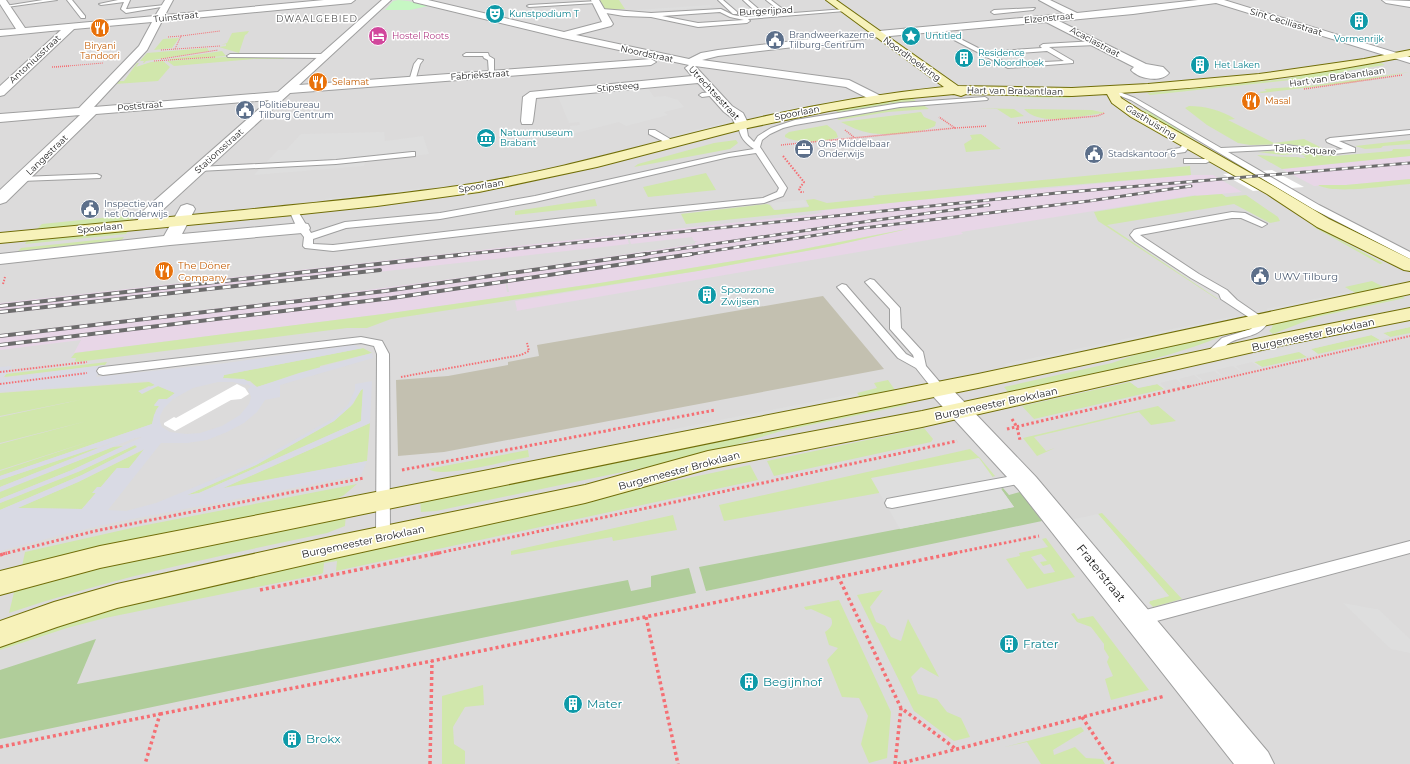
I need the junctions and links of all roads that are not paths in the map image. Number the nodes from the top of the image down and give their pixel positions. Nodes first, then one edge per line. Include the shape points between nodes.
1 (55, 0) edge
2 (69, 0) edge
3 (352, 0) edge
4 (387, 0) edge
5 (417, 0) edge
6 (720, 0) edge
7 (745, 0) edge
8 (768, 0) edge
9 (830, 0) edge
10 (1043, 0) edge
11 (1217, 0) edge
12 (1386, 0) edge
13 (596, 1) edge
14 (4, 3) edge
15 (167, 3) edge
16 (180, 4) dead end
17 (1410, 4) edge
18 (1003, 5) dead end
19 (103, 6) dead end
20 (529, 6) dead end
21 (644, 8) dead end
22 (843, 8) junction
23 (782, 10) junction
24 (1015, 10) junction
25 (1031, 10) dead end
26 (602, 11) junction
27 (759, 12) junction
28 (994, 12) dead end
29 (651, 15) junction
30 (732, 16) junction
31 (1075, 16) junction
32 (83, 17) dead end
33 (718, 17) dead end
34 (1042, 17) junction
35 (696, 18) dead end
36 (744, 18) junction
37 (157, 19) junction
38 (674, 20) junction
39 (71, 27) junction
40 (937, 29) junction
41 (22, 31) junction
42 (1, 33) edge
43 (879, 34) junction
44 (563, 35) junction
45 (1096, 43) junction
46 (1049, 49) junction
47 (1018, 51) junction
48 (985, 54) junction
49 (466, 55) dead end
50 (230, 56) road end
51 (324, 56) junction
52 (1407, 56) edge
53 (420, 60) dead end
54 (674, 60) junction
55 (690, 62) junction
56 (1040, 64) junction
57 (1143, 67) dead end
58 (492, 74) junction
59 (701, 79) junction
60 (1319, 80) dead end
61 (412, 81) junction
62 (955, 90) junction
63 (0, 92) edge
64 (283, 93) junction
65 (1114, 95) junction
66 (877, 99) junction
67 (985, 99) junction
68 (1133, 99) junction
69 (88, 111) junction
70 (0, 118) edge
71 (527, 121) dead end
72 (742, 124) junction
73 (652, 132) dead end
74 (1410, 132) edge
75 (673, 143) junction
76 (757, 149) junction
77 (1222, 150) junction
78 (1171, 152) dead end
79 (1198, 152) junction
80 (412, 154) dead end
81 (1187, 161) dead end
82 (199, 169) junction
83 (73, 172) dead end
84 (24, 176) junction
85 (98, 176) dead end
86 (0, 199) edge
87 (293, 210) junction
88 (184, 215) junction
89 (143, 224) junction
90 (1262, 224) dead end
91 (306, 232) junction
92 (0, 238) edge
93 (170, 240) junction
94 (1410, 256) edge
95 (0, 259) edge
96 (1410, 266) edge
97 (870, 282) dead end
98 (842, 287) dead end
99 (1410, 288) edge
100 (1410, 314) edge
101 (1262, 320) junction
102 (1209, 356) junction
103 (920, 366) junction
104 (103, 371) road end
105 (939, 389) junction
106 (959, 411) junction
107 (1023, 479) junction
108 (383, 500) junction
109 (892, 503) dead end
110 (383, 536) junction
111 (1410, 547) edge
112 (0, 583) edge
113 (1138, 619) junction
114 (0, 634) edge
115 (1256, 764) edge

1 - 14 lane
2 - 32 lane
3 - 37 street, Tuinstraat
4 - 51 street, Stationsstraat
5 - 44 street, Noordstraat
6 - 27 lane, Burgerijpad via 736,13
7 - 27 lane
8 - 23 lane
9 - 22 street, Noordhoekring
10 - 31 street
11 - 31 street, Elzenstraat
11 - 52 street, Sint Ceciliastraat
12 - 17 street
13 - 20 lane
13 - 26 street
14 - 41 street
15 - 16 street
15 - 19 lane via 126,11 123,9 125,6
15 - 37 street, Langestraat
18 - 24 lane
21 - 26 lane
22 - 23 lane, Burgerijpad
22 - 36 lane
22 - 43 street, Noordhoekring
23 - 27 lane, Burgerijpad
24 - 25 lane
24 - 28 lane
26 - 29 lane
26 - 44 street via 608,24
29 - 30 lane via 721,10
29 - 38 lane
30 - 33 lane
30 - 36 lane
31 - 34 street, Elzenstraat
34 - 40 street, Elzenstraat
34 - 45 street, Acaciastraat
35 - 38 lane
36 - 38 lane via 747,21 698,24
37 - 39 street, Tuinstraat
37 - 69 street, Langestraat via 145,44
39 - 41 street, Tuinstraat
39 - 63 street, Antoniusstraat
40 - 43 street, Elzenstraat
40 - 48 lane
41 - 42 street, Tuinstraat
43 - 55 street via 718,53 705,55
43 - 62 street, Noordhoekring
44 - 54 street, Noordstraat
45 - 46 lane via 1043,46
45 - 57 street, Acaciastraat
46 - 47 lane
46 - 56 lane via 1071,62
47 - 48 lane
47 - 56 lane
48 - 56 lane via 1008,66
49 - 58 lane via 486,54 486,57 491,59
50 - 51 lane
51 - 64 street, Stationsstraat
52 - 65 street, Hart van Brabantlaan
53 - 61 lane
54 - 55 street, Noordstraat
54 - 58 street, Fabriekstraat
55 - 59 street, Utrechtsestraat via 687,64
55 - 66 street, Noordstraat via 849,84
58 - 61 street, Fabriekstraat
59 - 71 street, Stipsteeg via 534,95 529,97
59 - 72 street, Utrechtsestraat via 708,95 738,116
60 - 68 street, Hart van Brabantlaan
61 - 64 street, Fabriekstraat
62 - 65 street, Hart van Brabantlaan
62 - 66 street, Spoorlaan
62 - 67 street, Hart van Brabantlaan
64 - 69 street, Poststraat
64 - 82 street, Stationsstraat
65 - 67 street, Hart van Brabantlaan via 1057,101
65 - 68 street, Hart van Brabantlaan
65 - 79 street, Gasthuisring via 1136,114
66 - 72 street, Spoorlaan
67 - 76 lane, Spoorlaan via 915,102 816,119 774,129 759,139
68 - 77 lane, Gasthuisring
69 - 70 street, Poststraat
69 - 84 street, Langestraat
72 - 75 street, Spoorlaan
72 - 76 lane via 743,135
73 - 75 lane
74 - 77 lane, Talent Square via 1330,140 1352,150 1333,153 1287,147
75 - 87 street, Spoorlaan via 575,168 486,185
76 - 91 lane via 541,197 440,216 345,225
76 - 91 lane via 783,188 780,194 764,200 320,248 308,246
77 - 79 lane, Talent Square
77 - 94 lane, Gasthuisring via 1328,214
78 - 79 lane
79 - 81 lane, Talent Square via 1197,160
79 - 96 street, Gasthuisring via 1272,191 1323,223
80 - 82 lane via 336,162
82 - 89 street, Stationsstraat via 151,212
83 - 84 lane
84 - 85 lane
84 - 86 street, Langestraat
87 - 88 street, Spoorlaan
87 - 91 lane
88 - 89 street, Spoorlaan
88 - 93 street
89 - 92 street, Spoorlaan
90 - 101 lane via 1242,216 1232,216 1137,232 1135,235 1203,284
91 - 93 street, Spoorlaan
93 - 95 street, Spoorlaan
97 - 103 lane via 895,308 896,329 919,354
98 - 103 lane via 902,356
99 - 101 street
100 - 102 street, Burgemeester Brokxlaan
101 - 102 lane via 1262,324 1254,332 1226,340
101 - 105 street
102 - 106 street, Burgemeester Brokxlaan
103 - 105 lane
104 - 108 lane via 361,340 378,343 383,354
105 - 106 street, Fraterstraat
105 - 108 street
106 - 107 street, Fraterstraat
106 - 110 street, Burgemeester Brokxlaan via 798,444 730,455 585,494
107 - 109 lane
107 - 113 street, Fraterstraat
108 - 110 lane
108 - 112 street via 100,557
110 - 114 street, Burgemeester Brokxlaan via 117,596 54,614
111 - 113 lane
113 - 115 street, Fraterstraat

